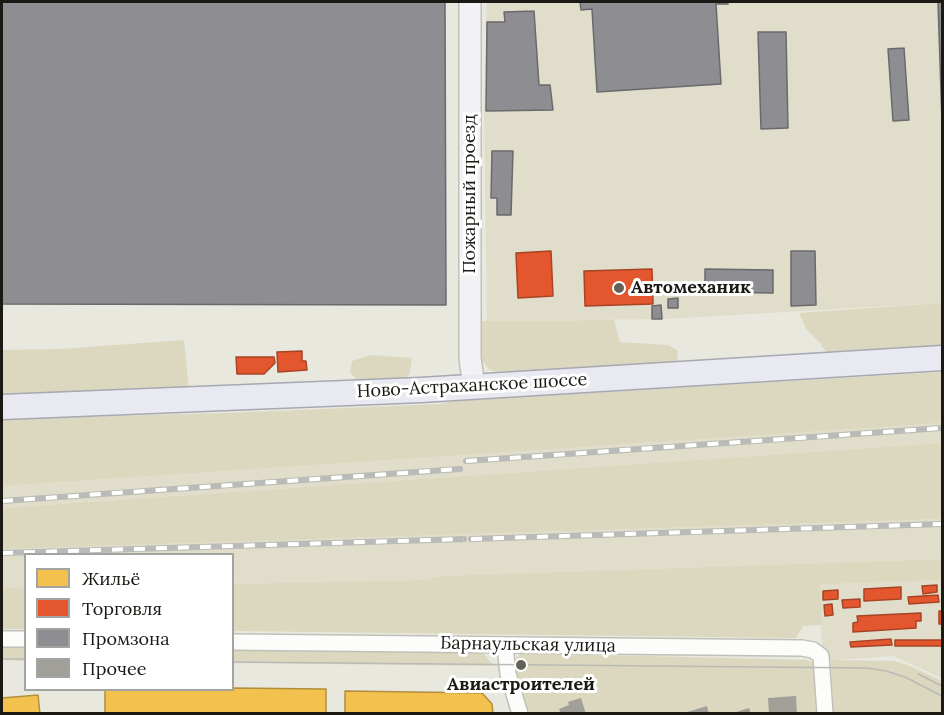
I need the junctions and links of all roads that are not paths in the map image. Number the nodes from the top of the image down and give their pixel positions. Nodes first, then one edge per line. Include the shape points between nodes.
1 (470, 2) edge
2 (942, 358) edge
3 (474, 387) junction
4 (2, 407) edge
5 (2, 639) edge
6 (24, 639) edge
7 (234, 642) edge
8 (505, 645) junction
9 (520, 714) edge
10 (825, 714) edge

1 - 3 street, Пожарный проезд via 470,358
2 - 3 main road, Ново-Астраханское шоссе
3 - 4 main road, Ново-Астраханское шоссе
5 - 6 street
7 - 8 street, Барнаульская улица
8 - 9 street via 507,674
8 - 10 street, Барнаульская улица via 813,650 821,656

